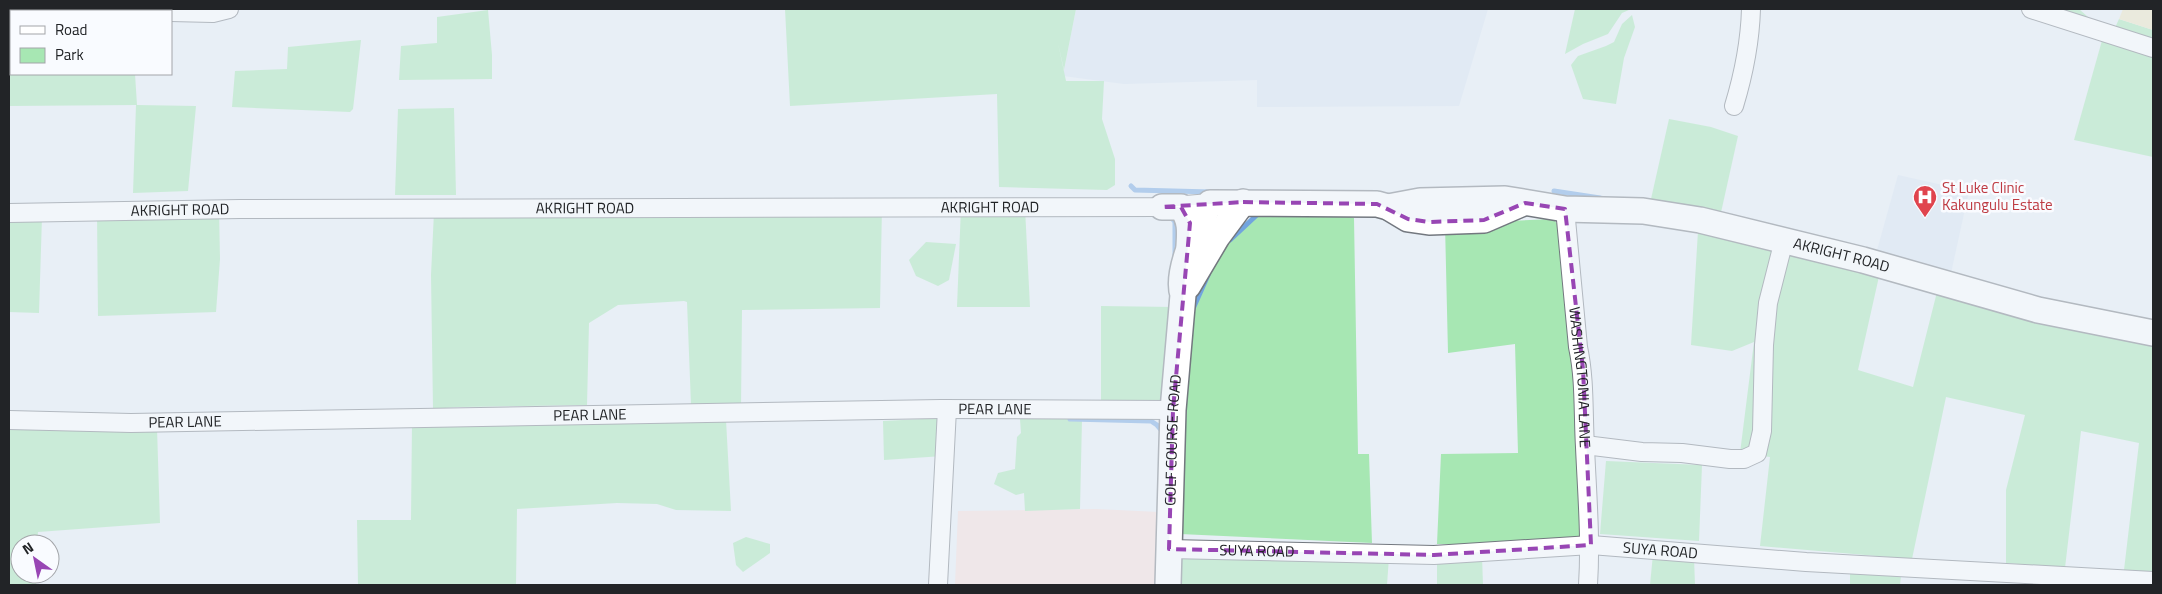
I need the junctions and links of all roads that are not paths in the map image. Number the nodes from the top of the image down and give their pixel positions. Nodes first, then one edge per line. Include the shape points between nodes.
1 (229, 9) edge
2 (1751, 9) edge
3 (2032, 9) edge
4 (172, 12) edge
5 (2153, 48) edge
6 (1734, 106) dead end
7 (1243, 202) junction
8 (1210, 203) junction
9 (1162, 207) junction
10 (1565, 209) junction
11 (9, 213) edge
12 (1784, 240) junction
13 (1189, 246) junction
14 (1183, 295) junction
15 (2153, 333) edge
16 (947, 409) junction
17 (1173, 410) junction
18 (9, 420) edge
19 (1584, 445) junction
20 (1591, 544) junction
21 (1169, 549) junction
22 (2153, 581) edge
23 (938, 585) edge
24 (1168, 585) edge
25 (1588, 585) edge

1 - 4 street via 213,13
2 - 6 street via 1750,40
3 - 5 street
7 - 8 street, AKRIGHT ROAD
7 - 10 street, AKRIGHT ROAD via 1377,204 1388,207 1420,201 1505,199
7 - 14 street, GOLF COURSE ROAD via 1217,237
8 - 9 street, AKRIGHT ROAD
8 - 13 street, GOLF COURSE ROAD
9 - 11 street, AKRIGHT ROAD via 250,209
9 - 13 street via 1181,207 1186,214 1190,223
10 - 12 street, AKRIGHT ROAD via 1643,211 1700,220
10 - 19 street, WASHINGTONIA LANE via 1583,369
12 - 15 street, AKRIGHT ROAD via 2038,310
12 - 19 street via 1768,303 1762,431 1757,453 1744,459 1730,459
13 - 14 street, GOLF COURSE ROAD
14 - 17 street, GOLF COURSE ROAD
16 - 17 street, PEAR LANE
16 - 18 street, PEAR LANE via 130,423
16 - 23 street
17 - 21 street, GOLF COURSE ROAD
19 - 20 street, WASHINGTONIA LANE
20 - 21 street, SUYA ROAD via 1434,555
20 - 22 street, SUYA ROAD via 1806,562
20 - 25 street, WASHINGTONIA LANE
21 - 24 street, GOLF COURSE ROAD

